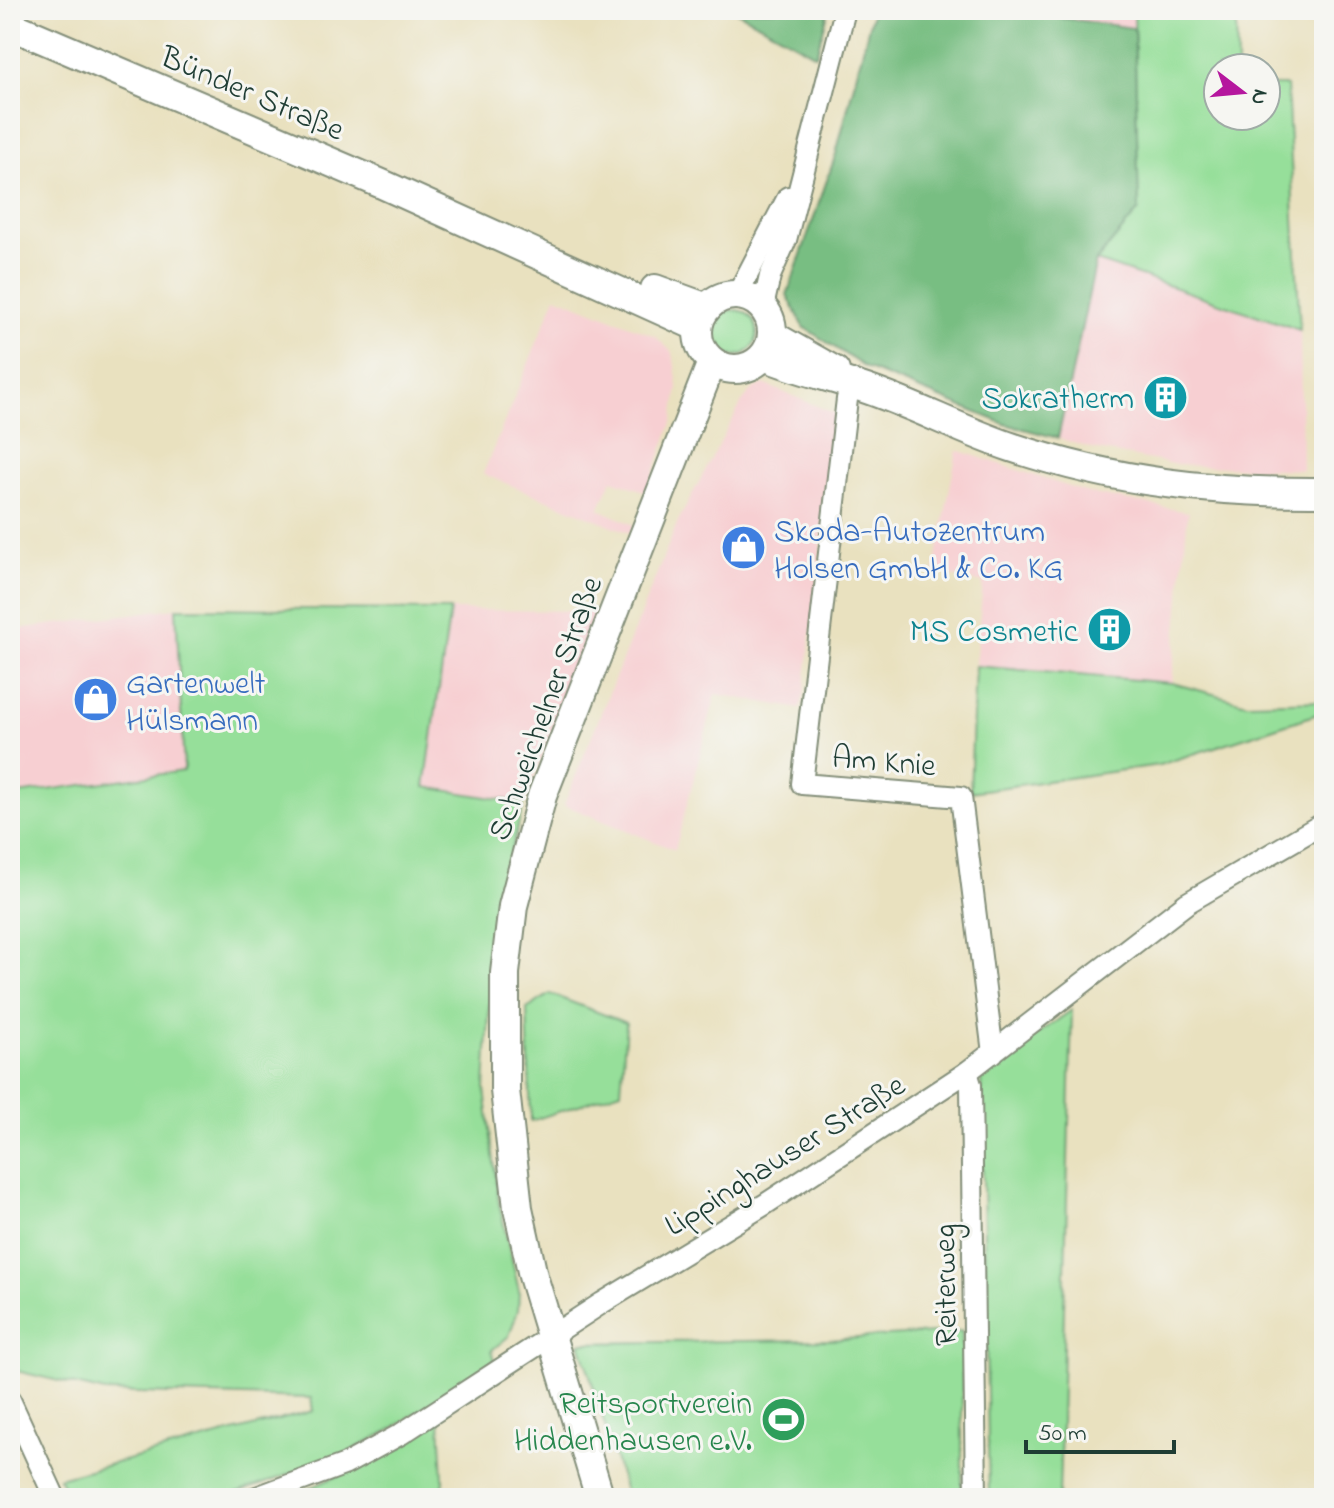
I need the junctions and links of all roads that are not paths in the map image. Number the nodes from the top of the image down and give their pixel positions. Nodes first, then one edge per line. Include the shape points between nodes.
1 (845, 10) edge
2 (10, 25) edge
3 (805, 162) junction
4 (737, 295) junction
5 (763, 307) junction
6 (702, 317) junction
7 (768, 346) junction
8 (724, 366) junction
9 (852, 384) junction
10 (1324, 492) edge
11 (1324, 823) edge
12 (993, 1053) junction
13 (967, 1072) junction
14 (551, 1336) junction
15 (10, 1400) edge
16 (55, 1498) edge
17 (254, 1498) edge
18 (600, 1498) edge
19 (976, 1498) edge

1 - 3 street
2 - 6 main road, Bünder Straße
3 - 4 street
3 - 5 street
4 - 5 main road
4 - 6 main road via 726,296
5 - 7 main road via 772,325
6 - 8 main road via 700,346
7 - 8 main road via 756,364
7 - 9 main road via 815,376
8 - 14 main road, Schweichelner Straße via 657,510 542,796 513,906 503,1025 506,1105 518,1208
9 - 10 main road via 1084,470 1170,487
9 - 12 street, Am Knie via 802,784 961,797
11 - 12 street, Lippinghauser Straße via 1187,903
12 - 13 street, Lippinghauser Straße
13 - 14 street, Lippinghauser Straße
13 - 19 street, Reiterweg
14 - 17 street, Lippinghauser Straße via 346,1464
14 - 18 main road, Schweichelner Straße
15 - 16 street

